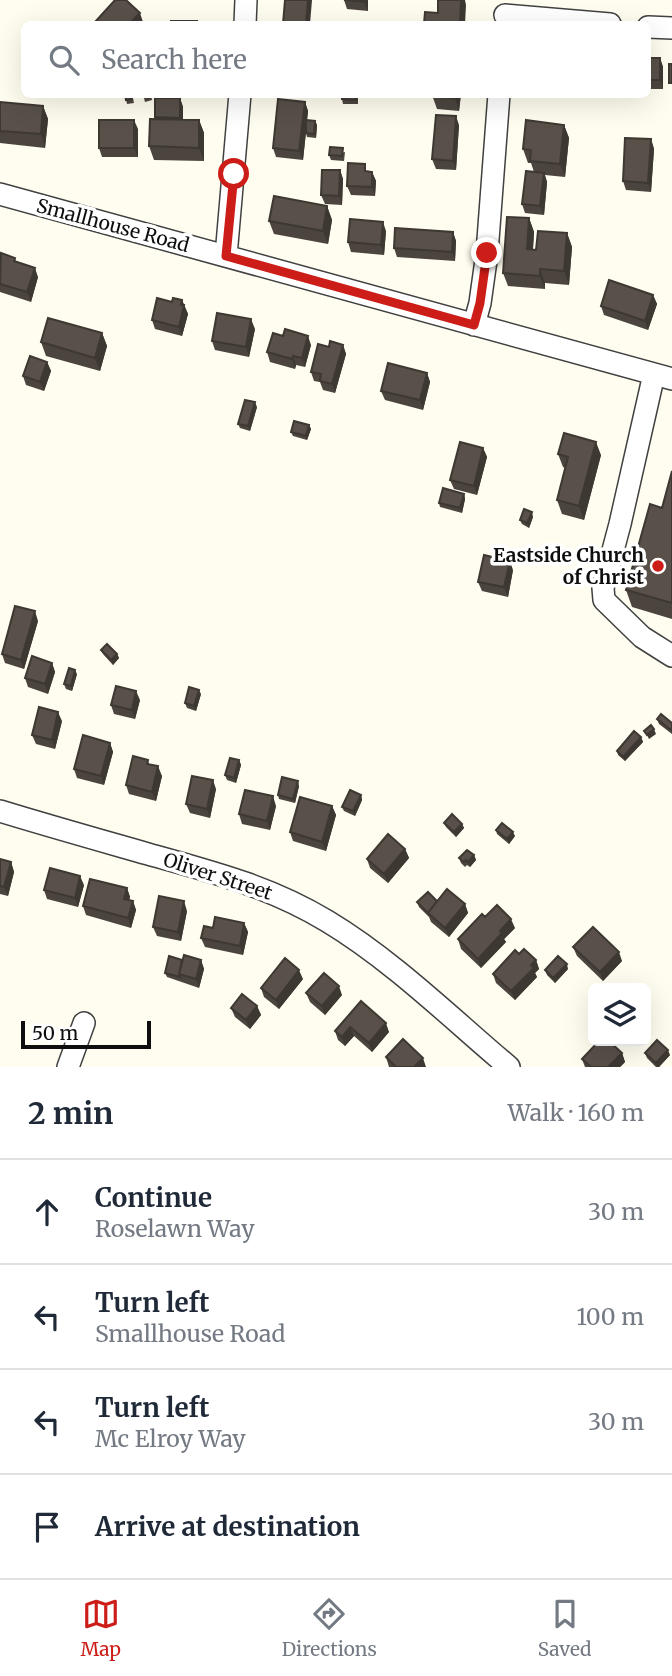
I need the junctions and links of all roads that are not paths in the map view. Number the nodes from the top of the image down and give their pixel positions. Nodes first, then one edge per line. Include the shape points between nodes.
1 (238, 0) edge
2 (246, 0) edge
3 (505, 13) edge
4 (245, 21) edge
5 (581, 21) edge
6 (651, 27) edge
7 (672, 28) edge
8 (240, 98) edge
9 (499, 98) edge
10 (0, 194) edge
11 (226, 256) junction
12 (474, 325) junction
13 (663, 376) edge
14 (672, 656) edge
15 (0, 811) edge
16 (84, 1023) dead end
17 (68, 1067) edge
18 (509, 1067) edge

1 - 2 street
2 - 4 street
3 - 5 street
6 - 7 street
8 - 11 street
9 - 12 street via 487,253
10 - 11 street, Smallhouse Road
11 - 12 street, Smallhouse Road
12 - 13 street, Smallhouse Road
13 - 14 street via 603,588 604,600 642,637
15 - 18 street, Oliver Street via 204,868 282,897 367,948
16 - 17 street

